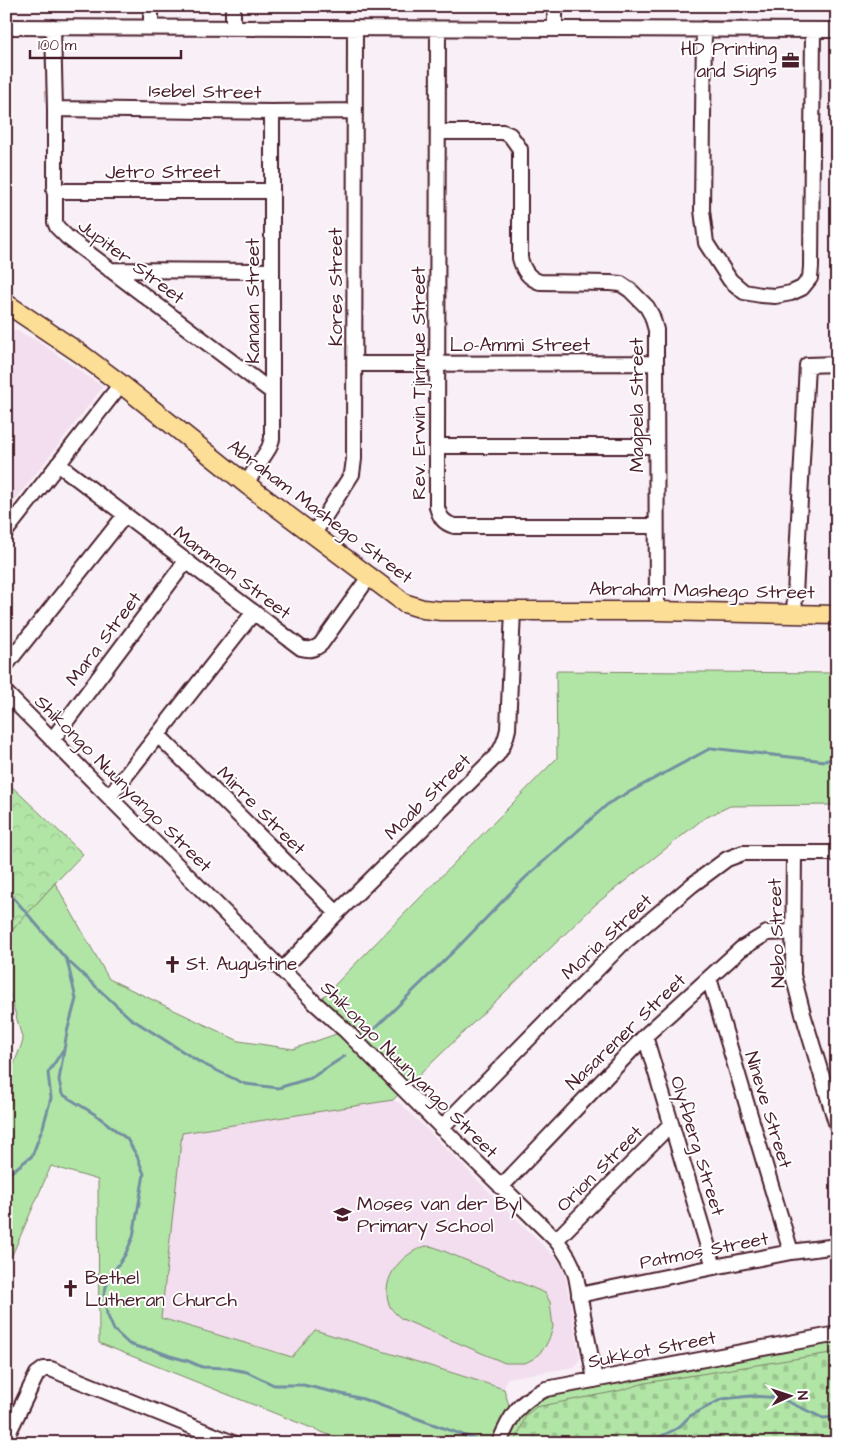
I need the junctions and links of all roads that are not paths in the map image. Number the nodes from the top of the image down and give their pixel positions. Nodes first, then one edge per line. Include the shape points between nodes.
1 (150, 6) edge
2 (233, 6) edge
3 (555, 6) edge
4 (6, 27) edge
5 (53, 27) junction
6 (150, 27) junction
7 (232, 27) junction
8 (355, 28) junction
9 (555, 28) junction
10 (438, 29) junction
11 (704, 29) junction
12 (813, 30) junction
13 (837, 30) edge
14 (55, 109) junction
15 (355, 111) junction
16 (272, 112) junction
17 (438, 132) junction
18 (54, 191) junction
19 (272, 191) junction
20 (110, 270) junction
21 (271, 272) junction
22 (6, 305) edge
23 (437, 363) junction
24 (656, 363) junction
25 (354, 364) junction
26 (837, 364) edge
27 (121, 384) junction
28 (272, 392) junction
29 (437, 446) junction
30 (656, 446) junction
31 (58, 464) junction
32 (246, 484) junction
33 (125, 515) junction
34 (656, 526) junction
35 (6, 531) edge
36 (313, 535) junction
37 (186, 561) junction
38 (369, 577) junction
39 (513, 610) junction
40 (657, 611) junction
41 (254, 612) junction
42 (794, 614) junction
43 (837, 615) edge
44 (6, 665) edge
45 (6, 692) edge
46 (158, 735) junction
47 (52, 740) junction
48 (109, 798) junction
49 (794, 853) junction
50 (837, 853) edge
51 (337, 913) junction
52 (793, 932) junction
53 (282, 970) junction
54 (710, 978) junction
55 (645, 1036) junction
56 (671, 1124) junction
57 (837, 1126) edge
58 (441, 1128) junction
59 (501, 1186) junction
60 (556, 1240) junction
61 (837, 1246) edge
62 (791, 1252) junction
63 (714, 1267) junction
64 (579, 1295) junction
65 (837, 1334) edge
66 (595, 1380) junction
67 (6, 1438) edge
68 (233, 1443) edge
69 (499, 1443) edge

1 - 6 street
2 - 7 street
3 - 9 street
4 - 5 street
5 - 6 street
5 - 14 street, Jupiter Street
6 - 7 street
7 - 8 street
8 - 10 street
8 - 15 street, Kores Street
9 - 10 street
9 - 11 street
10 - 17 street, Rev. Erwin Tjirimue Street
11 - 12 street
11 - 12 street via 702,210 706,243 730,280 744,292 775,296 802,288 810,278 812,267
12 - 13 street
14 - 16 street, Isebel Street
14 - 18 street, Jupiter Street
15 - 16 street, Isebel Street
15 - 25 street, Kores Street
16 - 19 street, Kanaan Street
17 - 23 street, Rev. Erwin Tjirimue Street
17 - 24 street, Magpela Street via 503,132 510,135 520,149 520,258 523,267 532,279 540,282 610,283 621,284 630,290 652,316 656,330
18 - 19 street, Jetro Street
18 - 20 street, Jupiter Street via 57,227
19 - 21 street, Kanaan Street
20 - 21 street
20 - 28 street, Jupiter Street
21 - 28 street, Kanaan Street
22 - 27 main road, Abraham Mashego Street
23 - 24 street, Lo-Ammi Street
23 - 25 street, Lo-Ammi Street
23 - 29 street, Rev. Erwin Tjirimue Street
24 - 30 street, Magpela Street
25 - 36 street, Kores Street via 352,474
26 - 42 street via 807,365
27 - 31 street
27 - 32 main road, Abraham Mashego Street
28 - 32 street, Kanaan Street via 271,444
29 - 30 street
29 - 34 street, Rev. Erwin Tjirimue Street via 437,508 448,524
30 - 34 street, Magpela Street
31 - 33 street, Mammon Street
31 - 35 street
32 - 36 main road, Abraham Mashego Street
33 - 37 street, Mammon Street
33 - 44 street
34 - 40 street, Magpela Street
36 - 38 main road, Abraham Mashego Street
37 - 41 street, Mammon Street
37 - 47 street, Mara Street
38 - 39 main road, Abraham Mashego Street via 404,603 423,609
38 - 41 street, Mammon Street via 316,648 308,650 296,645
39 - 40 main road, Abraham Mashego Street
39 - 51 street, Moab Street via 508,729 502,748
40 - 42 main road, Abraham Mashego Street
41 - 46 street
42 - 43 main road, Abraham Mashego Street
45 - 47 street, Shikongo Nuunyango Street
46 - 48 street
46 - 51 street, Mirre Street
47 - 48 street, Shikongo Nuunyango Street
48 - 53 street, Shikongo Nuunyango Street
49 - 50 street, Moria Street
49 - 52 street, Nebo Street
49 - 58 street, Moria Street via 736,855 692,885 620,946
51 - 53 street, Moab Street
52 - 54 street, Nasarener Street via 766,933 758,937
52 - 57 street, Nebo Street via 795,986
53 - 58 street, Shikongo Nuunyango Street
54 - 55 street, Nasarener Street
54 - 62 street, Nineve Street
55 - 56 street, Olyfberg Street
55 - 59 street, Nasarener Street
56 - 60 street, Orion Street
56 - 63 street, Olyfberg Street
58 - 59 street, Shikongo Nuunyango Street
59 - 60 street, Shikongo Nuunyango Street
60 - 64 street, Shikongo Nuunyango Street via 573,1264
61 - 62 street, Patmos Street
62 - 63 street, Patmos Street
63 - 64 street, Patmos Street
64 - 66 street, Shikongo Nuunyango Street
65 - 66 street, Sukkot Street
66 - 69 street, Sukkot Street via 535,1394 512,1416
67 - 68 street via 37,1374 44,1368

